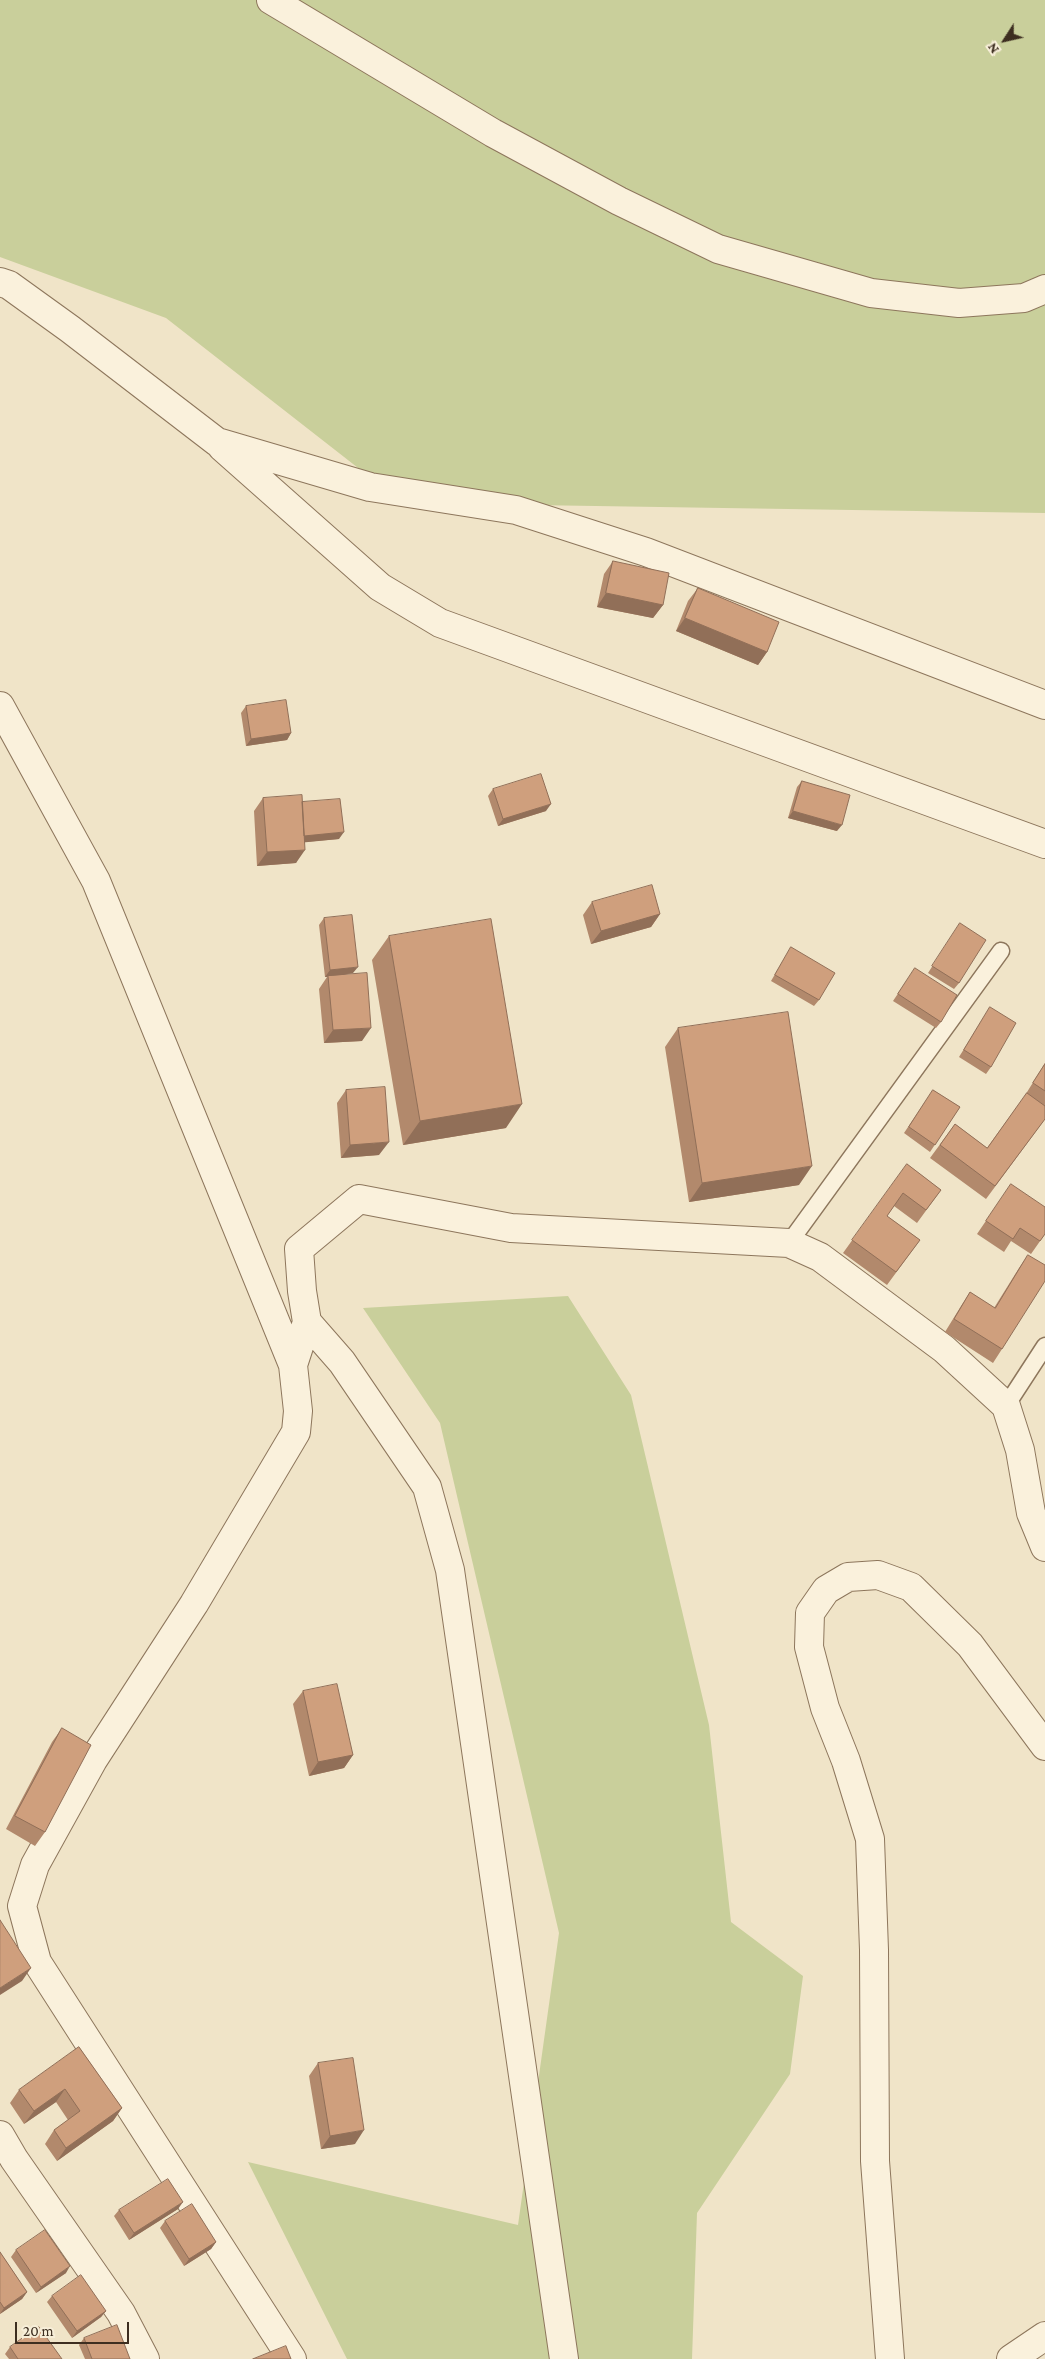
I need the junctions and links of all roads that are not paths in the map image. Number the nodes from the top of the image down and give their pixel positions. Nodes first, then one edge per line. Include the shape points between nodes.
1 (271, 0) edge
2 (0, 282) edge
3 (1045, 289) edge
4 (217, 442) junction
5 (1045, 705) edge
6 (0, 706) edge
7 (1045, 844) edge
8 (1001, 950) dead end
9 (789, 1243) junction
10 (306, 1322) junction
11 (1045, 1346) edge
12 (293, 1365) junction
13 (1006, 1406) junction
14 (1045, 1548) edge
15 (1045, 1746) edge
16 (0, 2135) edge
17 (7, 2164) edge
18 (1045, 2336) edge
19 (145, 2359) edge
20 (292, 2359) edge
21 (564, 2359) edge
22 (890, 2359) edge
23 (1011, 2359) edge

1 - 3 street via 493,133 619,201 718,249 871,293 959,303 1024,298
2 - 4 street via 9,285 70,329
4 - 5 street via 370,487 516,510 646,552
4 - 7 street via 380,587 440,624
6 - 12 street via 96,881
8 - 9 lane
9 - 10 street via 511,1228 359,1199 299,1249
9 - 13 street via 820,1257 944,1349
10 - 12 street
10 - 21 street via 342,1362 428,1487 450,1570
11 - 13 lane
12 - 20 street via 298,1411 296,1432 194,1604 93,1760 34,1865 22,1906 37,1962
13 - 14 street via 1020,1450 1031,1514
15 - 22 street via 970,1645 911,1587 878,1575 848,1578 826,1590 810,1613 809,1647 824,1708 846,1762 870,1839 875,2161
16 - 17 street
17 - 19 street via 121,2313
18 - 23 street

